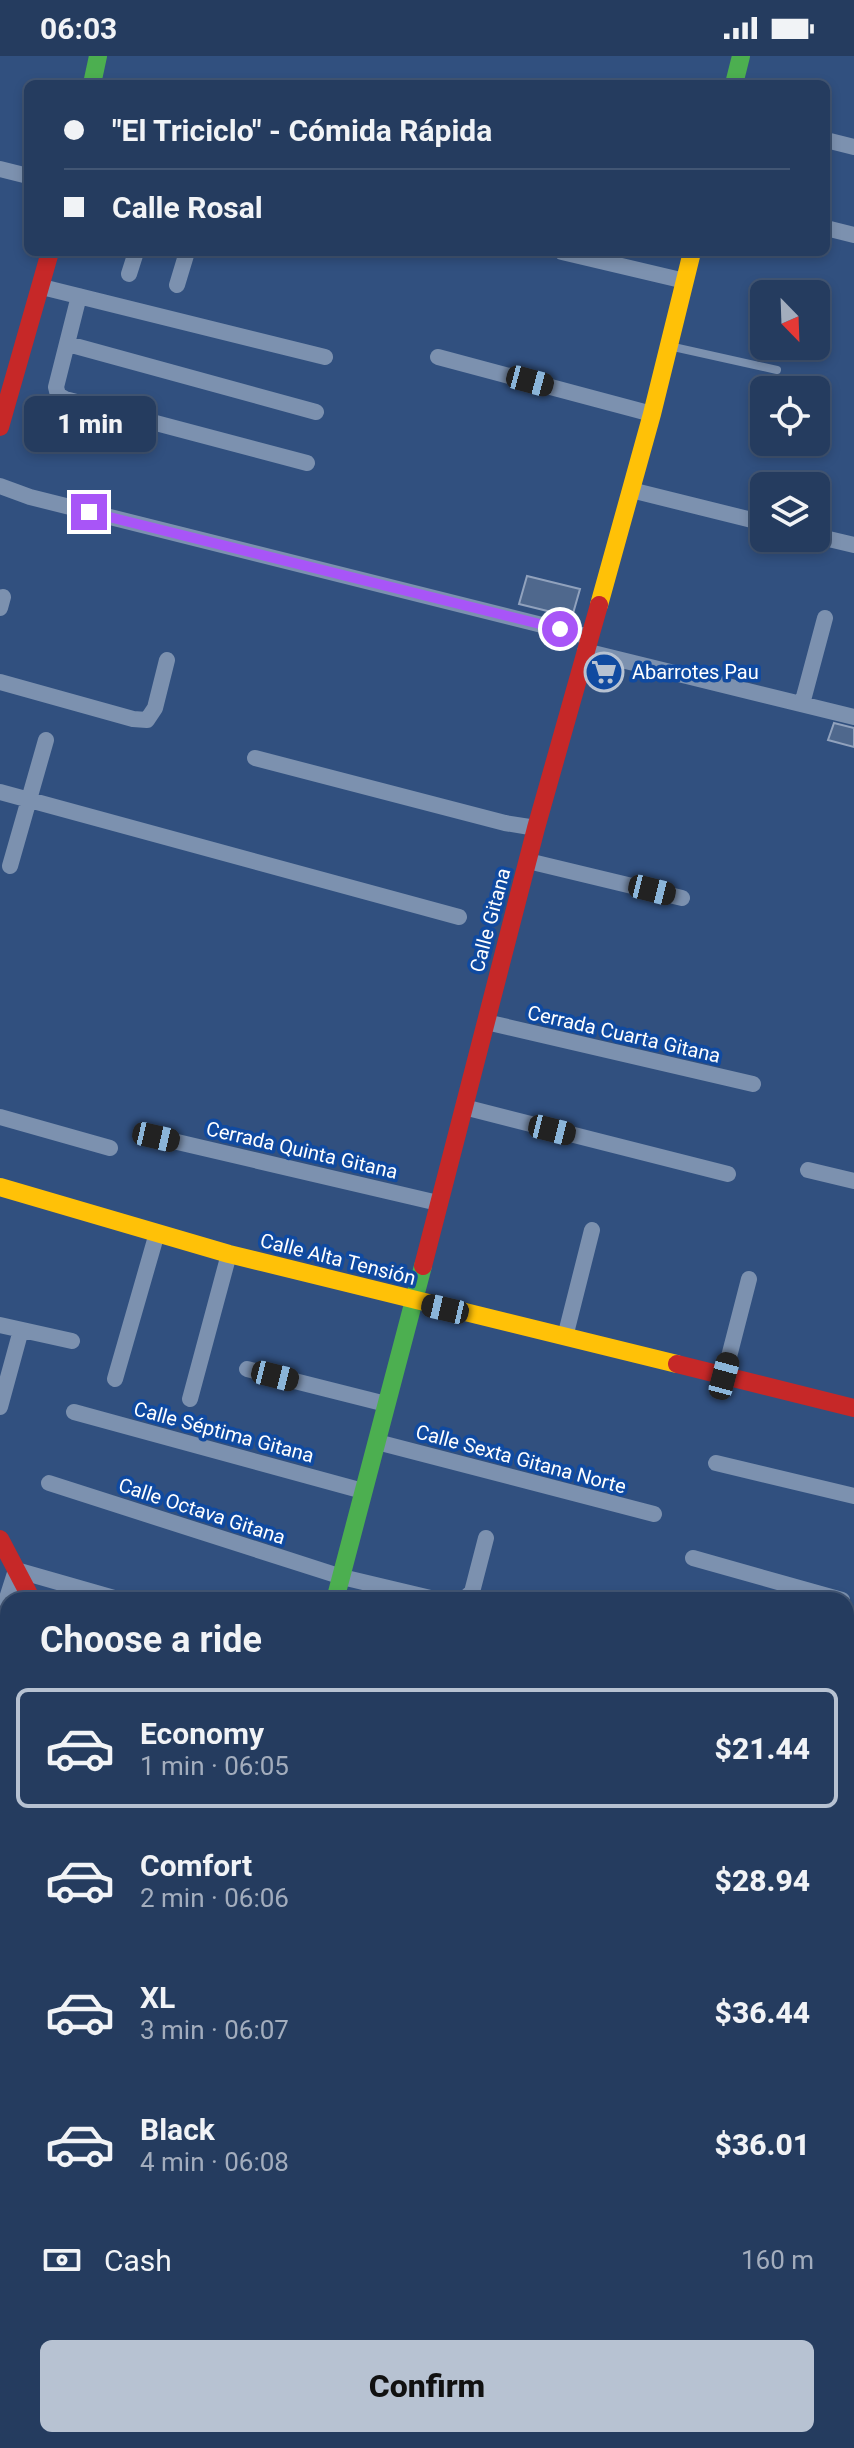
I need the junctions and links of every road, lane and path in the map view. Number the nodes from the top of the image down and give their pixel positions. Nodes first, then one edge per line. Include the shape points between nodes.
1 (98, 56) edge
2 (741, 56) edge
3 (97, 80) edge
4 (735, 80) edge
5 (830, 141) edge
6 (854, 147) edge
7 (0, 169) edge
8 (24, 175) edge
9 (830, 229) edge
10 (854, 235) edge
11 (49, 256) edge
12 (135, 256) edge
13 (186, 256) edge
14 (579, 256) edge
15 (691, 256) edge
16 (129, 274) dead end
17 (685, 281) junction
18 (177, 285) dead end
19 (42, 287) junction
20 (79, 296) junction
21 (68, 344) junction
22 (668, 345) junction
23 (325, 357) dead end
24 (438, 357) dead end
25 (777, 370) dead end
26 (316, 412) dead end
27 (652, 414) junction
28 (0, 427) edge
29 (307, 463) dead end
30 (0, 486) edge
31 (631, 490) junction
32 (750, 520) edge
33 (830, 539) edge
34 (854, 545) edge
35 (825, 618) dead end
36 (588, 644) junction
37 (167, 660) dead end
38 (0, 682) edge
39 (802, 704) junction
40 (854, 717) edge
41 (46, 740) dead end
42 (255, 758) dead end
43 (0, 792) edge
44 (29, 800) junction
45 (536, 828) junction
46 (528, 861) junction
47 (10, 866) dead end
48 (682, 898) dead end
49 (459, 917) dead end
50 (486, 1022) junction
51 (753, 1084) dead end
52 (464, 1107) junction
53 (0, 1117) edge
54 (156, 1137) dead end
55 (110, 1148) dead end
56 (808, 1170) dead end
57 (728, 1174) dead end
58 (854, 1181) edge
59 (0, 1187) edge
60 (438, 1203) junction
61 (592, 1230) dead end
62 (157, 1233) junction
63 (229, 1254) junction
64 (749, 1279) dead end
65 (415, 1302) junction
66 (0, 1325) edge
67 (21, 1330) junction
68 (565, 1337) junction
69 (72, 1341) dead end
70 (247, 1369) dead end
71 (724, 1376) junction
72 (115, 1379) dead end
73 (190, 1399) dead end
74 (386, 1404) junction
75 (0, 1407) edge
76 (854, 1408) edge
77 (74, 1412) dead end
78 (377, 1442) junction
79 (716, 1463) dead end
80 (49, 1483) dead end
81 (363, 1491) junction
82 (854, 1496) edge
83 (654, 1514) dead end
84 (486, 1538) dead end
85 (0, 1539) edge
86 (693, 1558) dead end
87 (16, 1570) junction
88 (342, 1577) junction
89 (9, 1592) edge
90 (28, 1592) edge
91 (93, 1592) edge
92 (337, 1592) edge
93 (405, 1592) edge
94 (472, 1592) edge
95 (815, 1592) edge

1 - 3 street
2 - 4 street
5 - 6 street
7 - 8 street
9 - 10 street
11 - 19 street
12 - 16 street
13 - 18 street
14 - 17 street
15 - 17 street, Calle Gitana
17 - 22 street, Calle Gitana
19 - 20 street
19 - 28 street
20 - 21 street
20 - 23 street
21 - 26 street
21 - 29 street via 56,387 65,399
22 - 25 lane
22 - 27 street, Calle Gitana
24 - 27 street
27 - 31 street, Calle Gitana
30 - 36 street
31 - 32 street
31 - 36 street, Calle Gitana
33 - 34 street
35 - 39 street
36 - 39 street
36 - 45 street, Calle Gitana
37 - 38 street via 147,720
39 - 40 street
41 - 44 street
42 - 45 street
43 - 44 street
44 - 47 street
44 - 49 street
45 - 46 street, Calle Gitana
46 - 48 street
46 - 50 street, Calle Gitana
50 - 51 street, Cerrada Cuarta Gitana
50 - 52 street, Calle Gitana
52 - 57 street
52 - 60 street, Calle Gitana
53 - 55 street
54 - 60 street, Cerrada Quinta Gitana
56 - 58 street
59 - 62 street, Calle Alta Tensión
60 - 65 street, Calle Gitana
61 - 68 street
62 - 63 street, Calle Alta Tensión
62 - 72 street
63 - 65 street, Calle Alta Tensión
63 - 73 street
64 - 71 street
65 - 68 street, Calle Alta Tensión
65 - 74 street, Calle Gitana
66 - 67 street
67 - 69 street
67 - 75 street
68 - 71 street, Calle Alta Tensión
70 - 74 street
71 - 76 street, Calle Alta Tensión
74 - 78 street, Calle Gitana
77 - 81 street, Calle Séptima Gitana
78 - 81 street, Calle Gitana
78 - 83 street, Calle Sexta Gitana Norte
79 - 82 street
80 - 88 street, Calle Octava Gitana
81 - 88 street, Calle Gitana
84 - 94 street
85 - 87 street
86 - 95 street
87 - 89 street
87 - 90 street
87 - 91 street
88 - 92 street, Calle Gitana
88 - 93 street, Calle Octava Gitana

